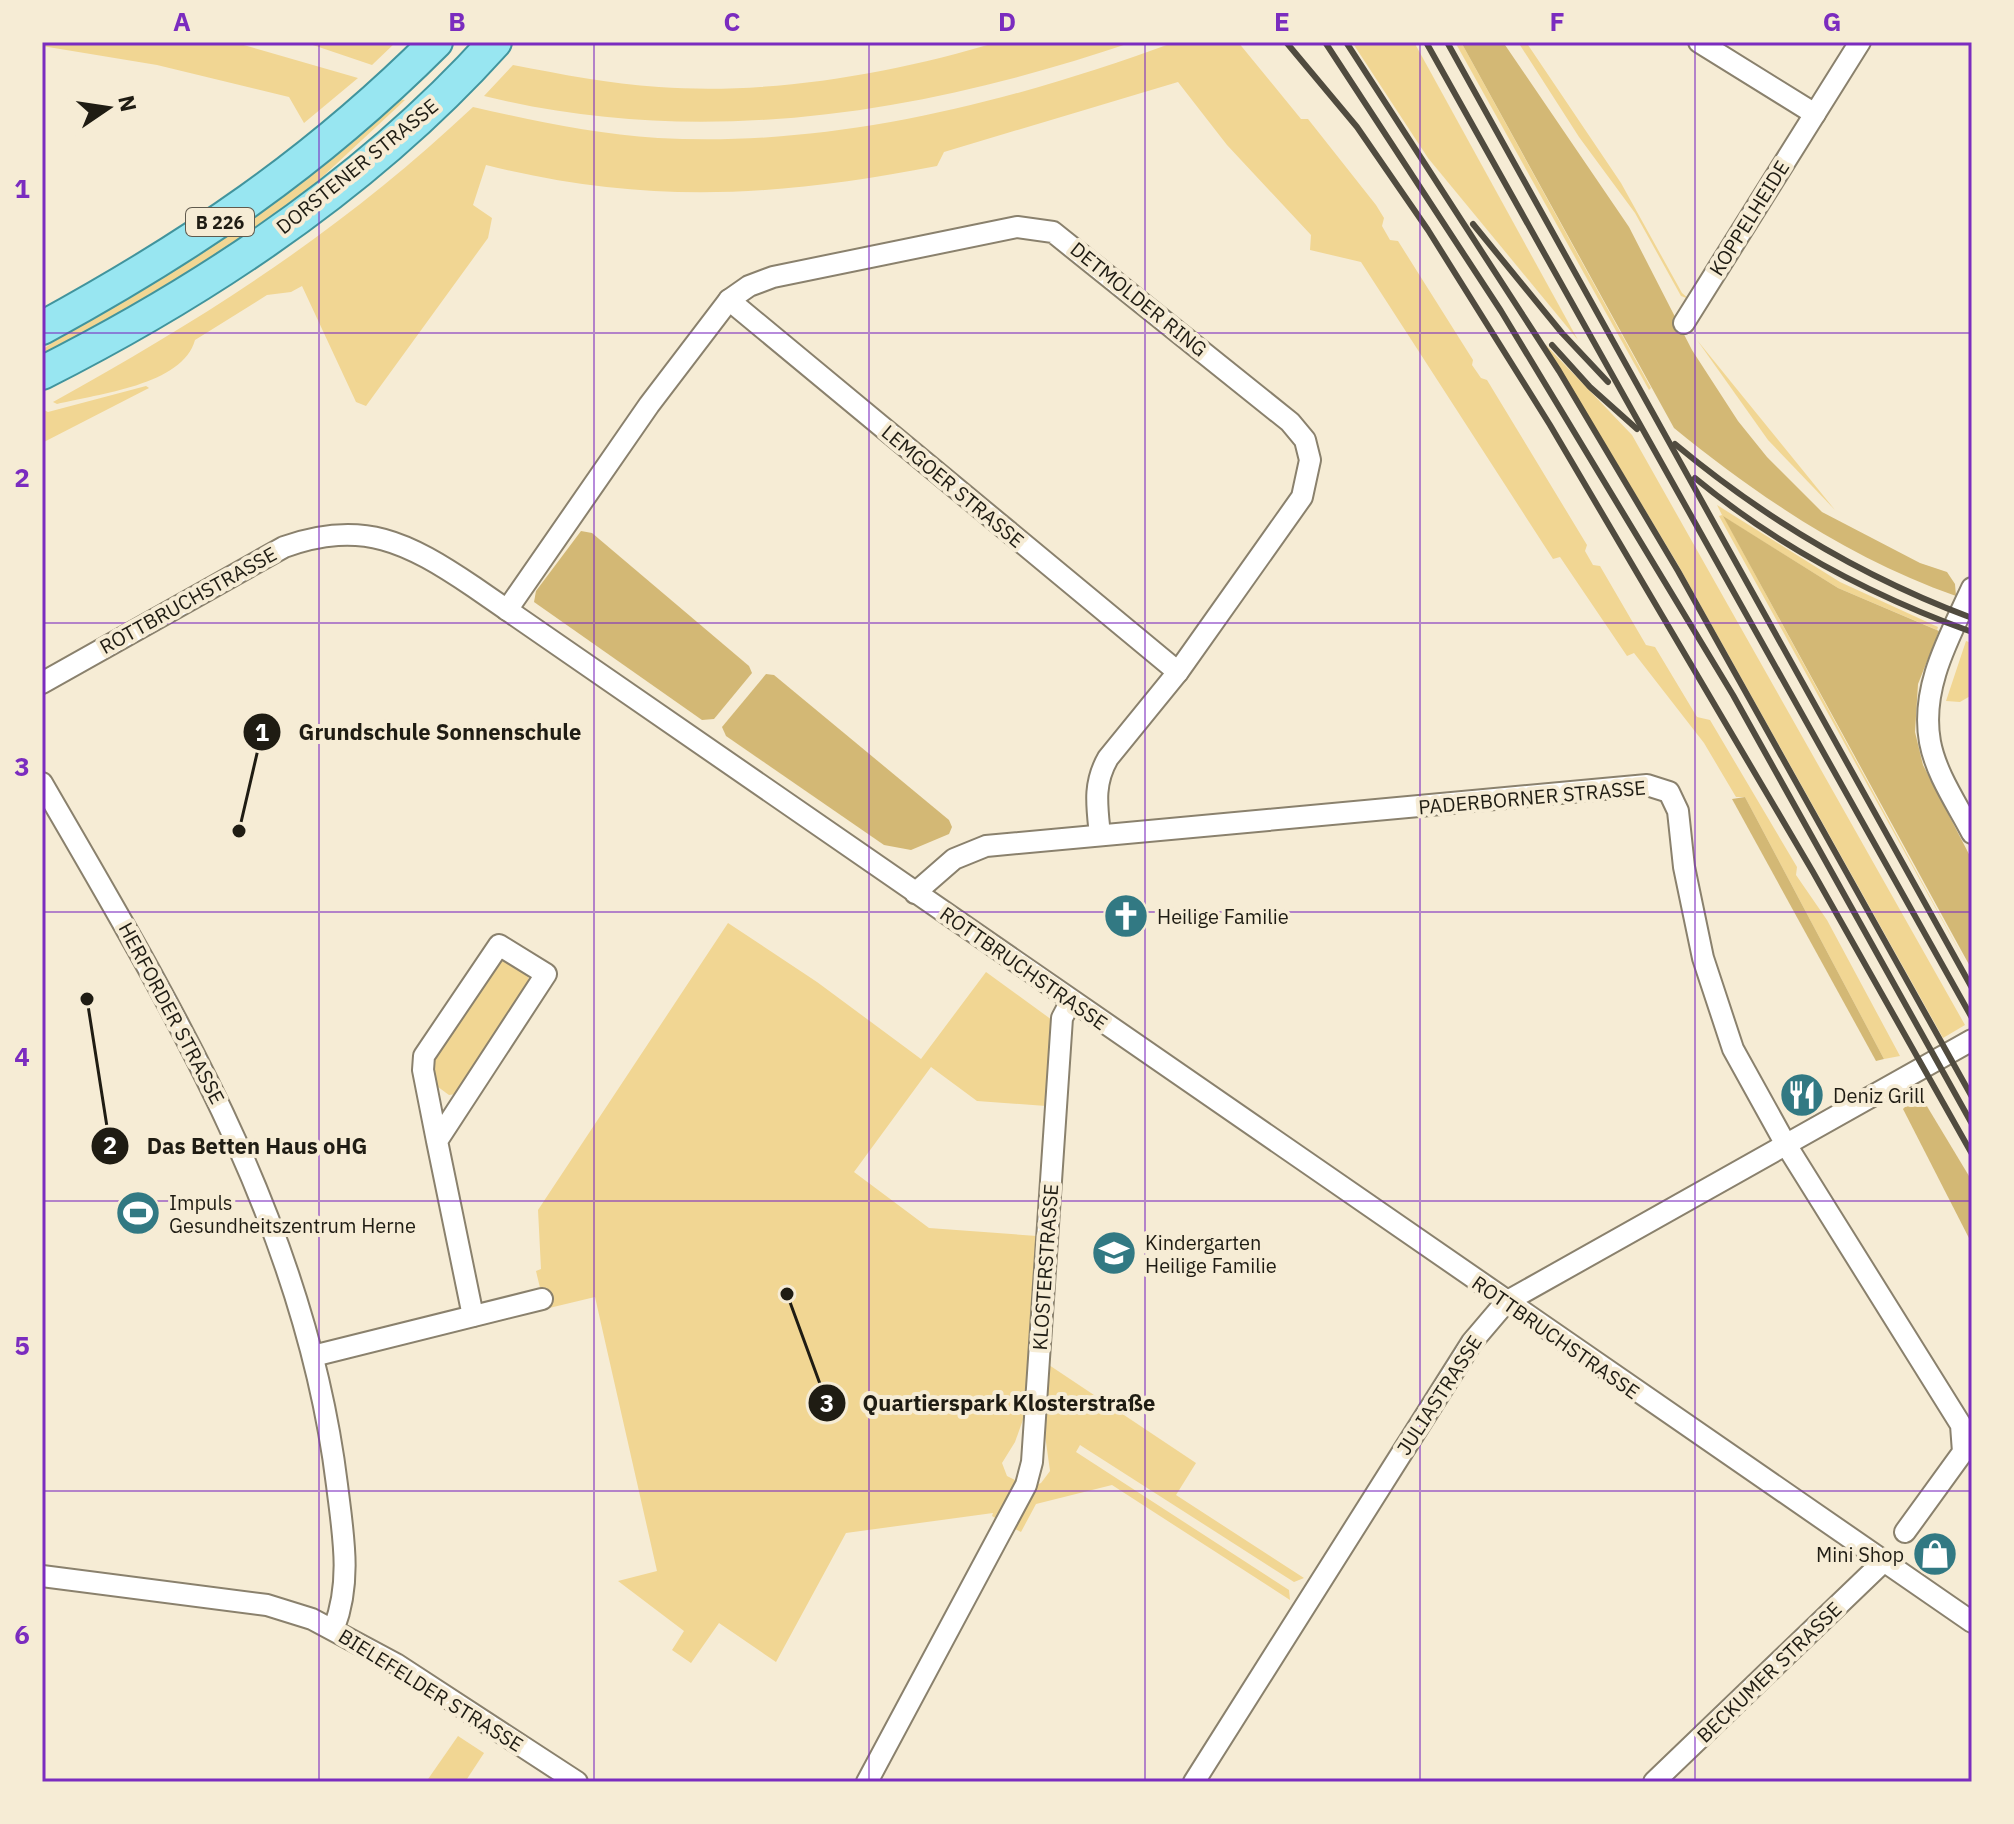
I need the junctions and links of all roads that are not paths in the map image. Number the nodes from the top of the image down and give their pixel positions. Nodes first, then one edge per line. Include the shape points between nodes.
1 (436, 42) edge
2 (495, 42) edge
3 (1699, 42) edge
4 (1860, 42) edge
5 (1815, 114) junction
6 (729, 300) junction
7 (1684, 323) dead end
8 (42, 328) edge
9 (42, 373) edge
10 (1972, 588) edge
11 (507, 610) junction
12 (1178, 672) junction
13 (42, 683) edge
14 (42, 783) edge
15 (1972, 833) edge
16 (1100, 835) junction
17 (915, 893) junction
18 (1071, 1001) junction
19 (1972, 1040) edge
20 (437, 1141) junction
21 (1785, 1143) junction
22 (542, 1299) dead end
23 (1506, 1302) junction
24 (473, 1316) junction
25 (313, 1356) junction
26 (1905, 1532) dead end
27 (1883, 1562) junction
28 (42, 1576) edge
29 (1972, 1622) edge
30 (334, 1628) junction
31 (577, 1782) edge
32 (867, 1782) edge
33 (1194, 1782) edge
34 (1654, 1782) edge

1 - 8 main road, DORSTENER STRASSE / B 226 via 265,193 169,256
2 - 9 main road, DORSTENER STRASSE / B 226 via 429,107 303,214 144,317
3 - 5 street
4 - 5 street, KOPPELHEIDE
5 - 7 street, KOPPELHEIDE
6 - 11 street, DETMOLDER RING
6 - 12 street, LEMGOER STRASSE
6 - 12 street, DETMOLDER RING via 773,277 1035,227 1072,244 1290,422 1305,440 1310,460 1302,497
10 - 15 street via 1941,656 1927,714 1930,745
11 - 13 street, ROTTBRUCHSTRASSE via 413,549 378,536 326,535 257,559
11 - 17 street, ROTTBRUCHSTRASSE
12 - 16 street, DETMOLDER RING via 1098,776
14 - 25 street, HERFORDER STRASSE via 187,1034 224,1110 280,1246
16 - 17 street, PADERBORNER STRASSE via 974,850 935,872
16 - 21 street, PADERBORNER STRASSE via 1659,786 1669,792 1678,811 1693,915 1717,1005 1748,1080
17 - 18 street, ROTTBRUCHSTRASSE
18 - 23 street, ROTTBRUCHSTRASSE
18 - 32 street, KLOSTERSTRASSE via 1062,1018 1032,1462 1026,1485
19 - 21 street, JULIASTRASSE
20 - 20 street via 546,974 499,945 424,1056
20 - 24 street
21 - 23 street, JULIASTRASSE
21 - 26 street, PADERBORNER STRASSE via 1961,1425 1963,1452
22 - 24 street
23 - 27 street, ROTTBRUCHSTRASSE
23 - 33 street, JULIASTRASSE via 1472,1342
24 - 25 street
25 - 30 street, HERFORDER STRASSE via 329,1421 345,1557 343,1604
27 - 29 street, ROTTBRUCHSTRASSE
27 - 34 street, BECKUMER STRASSE
28 - 30 street, BIELEFELDER STRASSE via 267,1605
30 - 31 street, BIELEFELDER STRASSE

